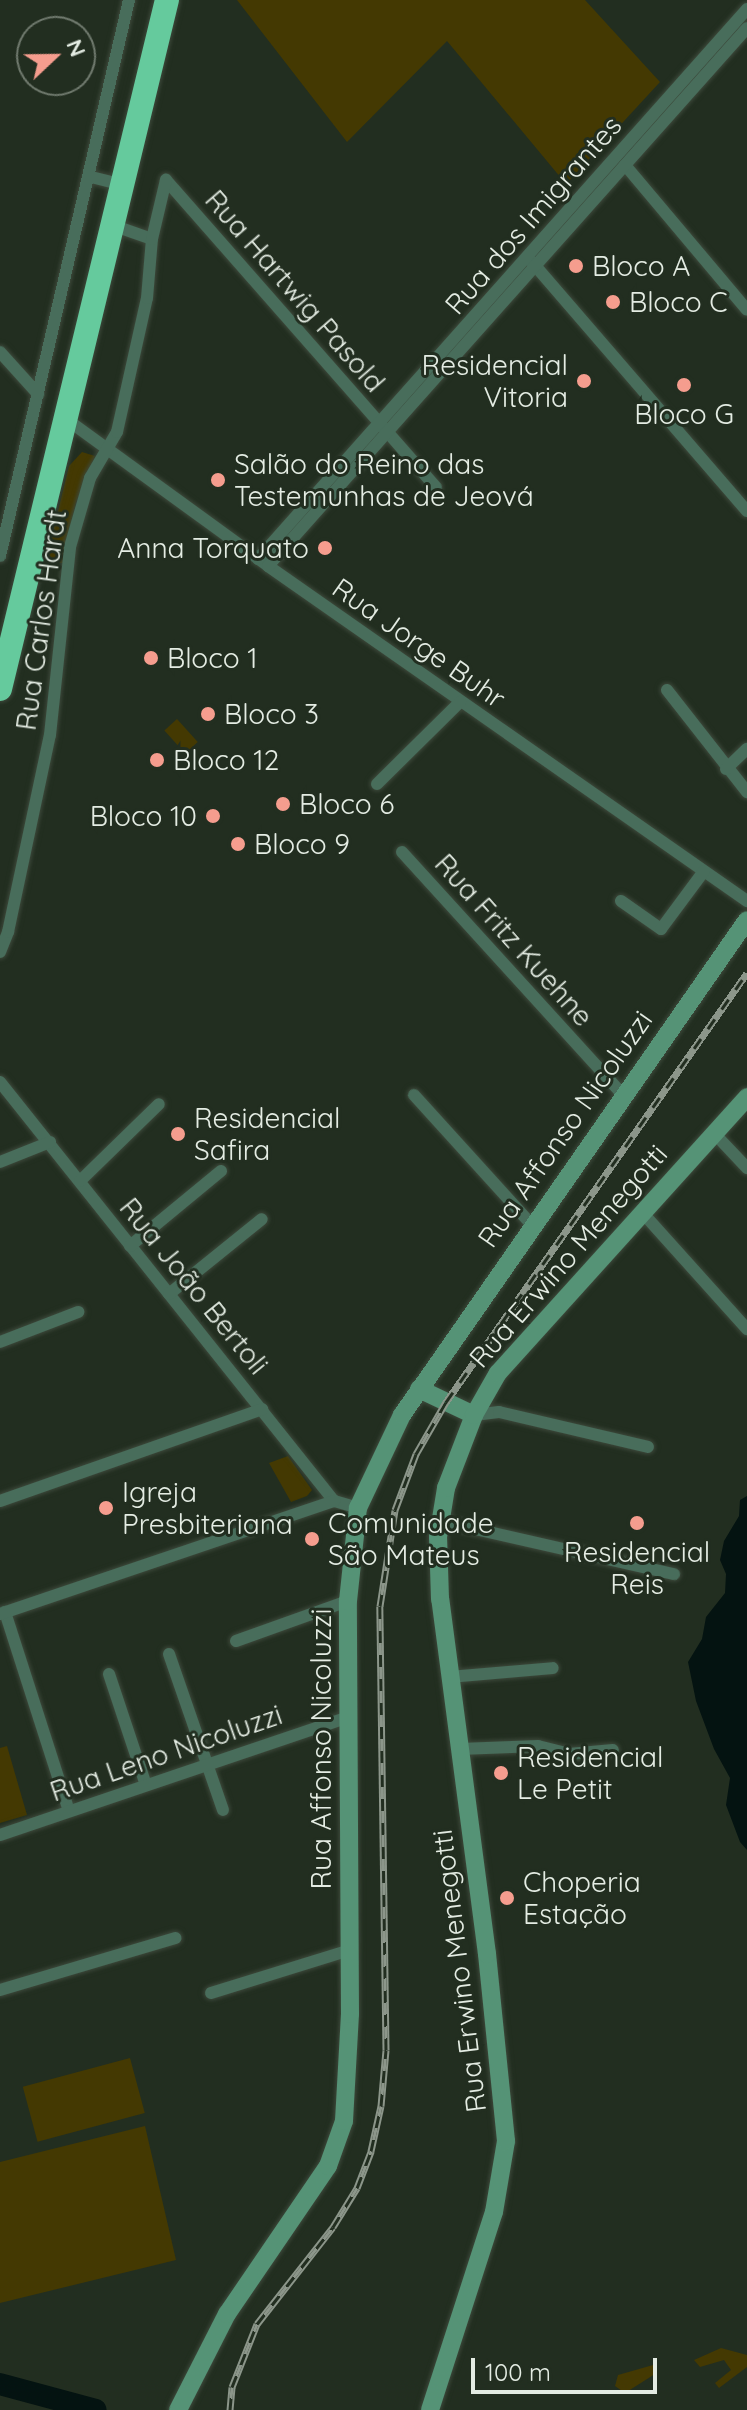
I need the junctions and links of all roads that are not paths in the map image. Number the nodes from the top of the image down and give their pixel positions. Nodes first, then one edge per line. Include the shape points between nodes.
1 (129, 0) edge
2 (167, 0) edge
3 (747, 9) edge
4 (747, 28) edge
5 (625, 165) junction
6 (91, 177) junction
7 (166, 180) joint
8 (122, 185) junction
9 (112, 225) junction
10 (152, 239) junction
11 (532, 262) junction
12 (747, 310) edge
13 (0, 352) edge
14 (38, 394) junction
15 (66, 419) junction
16 (383, 428) junction
17 (107, 450) junction
18 (436, 487) dead end
19 (747, 511) edge
20 (0, 556) edge
21 (263, 562) junction
22 (0, 689) edge
23 (667, 690) dead end
24 (460, 702) junction
25 (747, 749) edge
26 (726, 769) junction
27 (377, 784) dead end
28 (747, 792) edge
29 (402, 852) dead end
30 (704, 871) junction
31 (621, 901) dead end
32 (747, 901) edge
33 (747, 920) edge
34 (4, 936) edge
35 (0, 952) edge
36 (0, 1082) edge
37 (414, 1095) dead end
38 (623, 1095) junction
39 (747, 1097) edge
40 (156, 1101) dead end
41 (713, 1132) junction
42 (50, 1142) junction
43 (0, 1162) edge
44 (747, 1168) edge
45 (221, 1171) dead end
46 (78, 1179) junction
47 (641, 1211) junction
48 (262, 1219) dead end
49 (532, 1225) junction
50 (130, 1246) junction
51 (169, 1294) junction
52 (78, 1312) dead end
53 (747, 1329) edge
54 (0, 1342) edge
55 (419, 1389) junction
56 (262, 1409) junction
57 (474, 1415) junction
58 (648, 1447) dead end
59 (0, 1501) edge
60 (334, 1501) junction
61 (358, 1508) junction
62 (440, 1521) junction
63 (674, 1574) dead end
64 (348, 1601) junction
65 (2, 1613) edge
66 (236, 1641) dead end
67 (169, 1654) dead end
68 (553, 1668) dead end
69 (109, 1674) dead end
70 (449, 1677) junction
71 (346, 1718) junction
72 (460, 1749) junction
73 (613, 1750) dead end
74 (207, 1764) junction
75 (146, 1785) junction
76 (223, 1810) dead end
77 (69, 1811) junction
78 (0, 1835) edge
79 (175, 1938) dead end
80 (350, 1950) junction
81 (0, 1990) edge
82 (211, 1993) dead end
83 (178, 2410) edge
84 (430, 2410) edge

1 - 6 street
2 - 8 highway
3 - 11 street, Rua dos Imigrantes
4 - 5 street, Rua dos Imigrantes
5 - 11 street, Rua dos Imigrantes
5 - 12 street
6 - 8 street
6 - 14 street
7 - 10 street, Rua Carlos Hardt
7 - 16 street, Rua Hartwig Pasold
8 - 9 highway
9 - 10 street
9 - 15 highway
10 - 17 street, Rua Carlos Hardt via 142,323 117,432
11 - 16 street, Rua dos Imigrantes
11 - 19 street
13 - 14 street
14 - 20 street
15 - 17 street, Rua Jorge Buhr
15 - 22 highway
16 - 18 street, Rua Hartwig Pasold
16 - 21 street, Rua dos Imigrantes
17 - 21 street, Rua Jorge Buhr
17 - 34 street, Rua Carlos Hardt via 85,492 70,547 50,735
21 - 24 street, Rua Jorge Buhr
23 - 26 street
24 - 27 street
24 - 30 street, Rua Jorge Buhr
25 - 26 street
26 - 28 street
29 - 38 street, Rua Fritz Kuehne
30 - 31 street via 661,929
30 - 32 street, Rua Jorge Buhr
33 - 38 street, Rua Affonso Nicoluzzi
34 - 35 street, Rua Carlos Hardt
36 - 42 street, Rua João Bertoli
37 - 49 street
38 - 49 street, Rua Affonso Nicoluzzi
39 - 41 street, Rua Erwino Menegotti
40 - 46 street
41 - 44 street
41 - 47 street, Rua Erwino Menegotti
42 - 43 street
42 - 46 street, Rua João Bertoli
45 - 50 street
46 - 50 street, Rua João Bertoli
47 - 53 street
47 - 57 street, Rua Erwino Menegotti via 498,1373
48 - 51 street
49 - 55 street, Rua Affonso Nicoluzzi
50 - 51 street, Rua João Bertoli
51 - 56 street, Rua João Bertoli
52 - 54 street
55 - 57 street
55 - 61 street, Rua Affonso Nicoluzzi via 389,1438
56 - 59 street
56 - 60 street, Rua João Bertoli
57 - 58 street via 499,1412
57 - 62 street, Rua Erwino Menegotti via 446,1488
60 - 61 street
60 - 65 street
61 - 64 street, Rua Affonso Nicoluzzi
62 - 63 street
62 - 70 street, Rua Erwino Menegotti via 437,1571
64 - 66 street
64 - 71 street, Rua Affonso Nicoluzzi
65 - 77 street
67 - 74 street
68 - 70 street
69 - 75 street
70 - 72 street, Rua Erwino Menegotti
71 - 74 street, Rua Leno Nicoluzzi
71 - 80 street, Rua Affonso Nicoluzzi
72 - 73 street via 538,1746 569,1754
72 - 84 street, Rua Erwino Menegotti via 506,2141 494,2212
74 - 75 street, Rua Leno Nicoluzzi
74 - 76 street
75 - 77 street, Rua Leno Nicoluzzi
77 - 78 street, Rua Leno Nicoluzzi
79 - 81 street
80 - 82 street
80 - 83 street, Rua Affonso Nicoluzzi via 349,2077 337,2143 311,2195 227,2314

